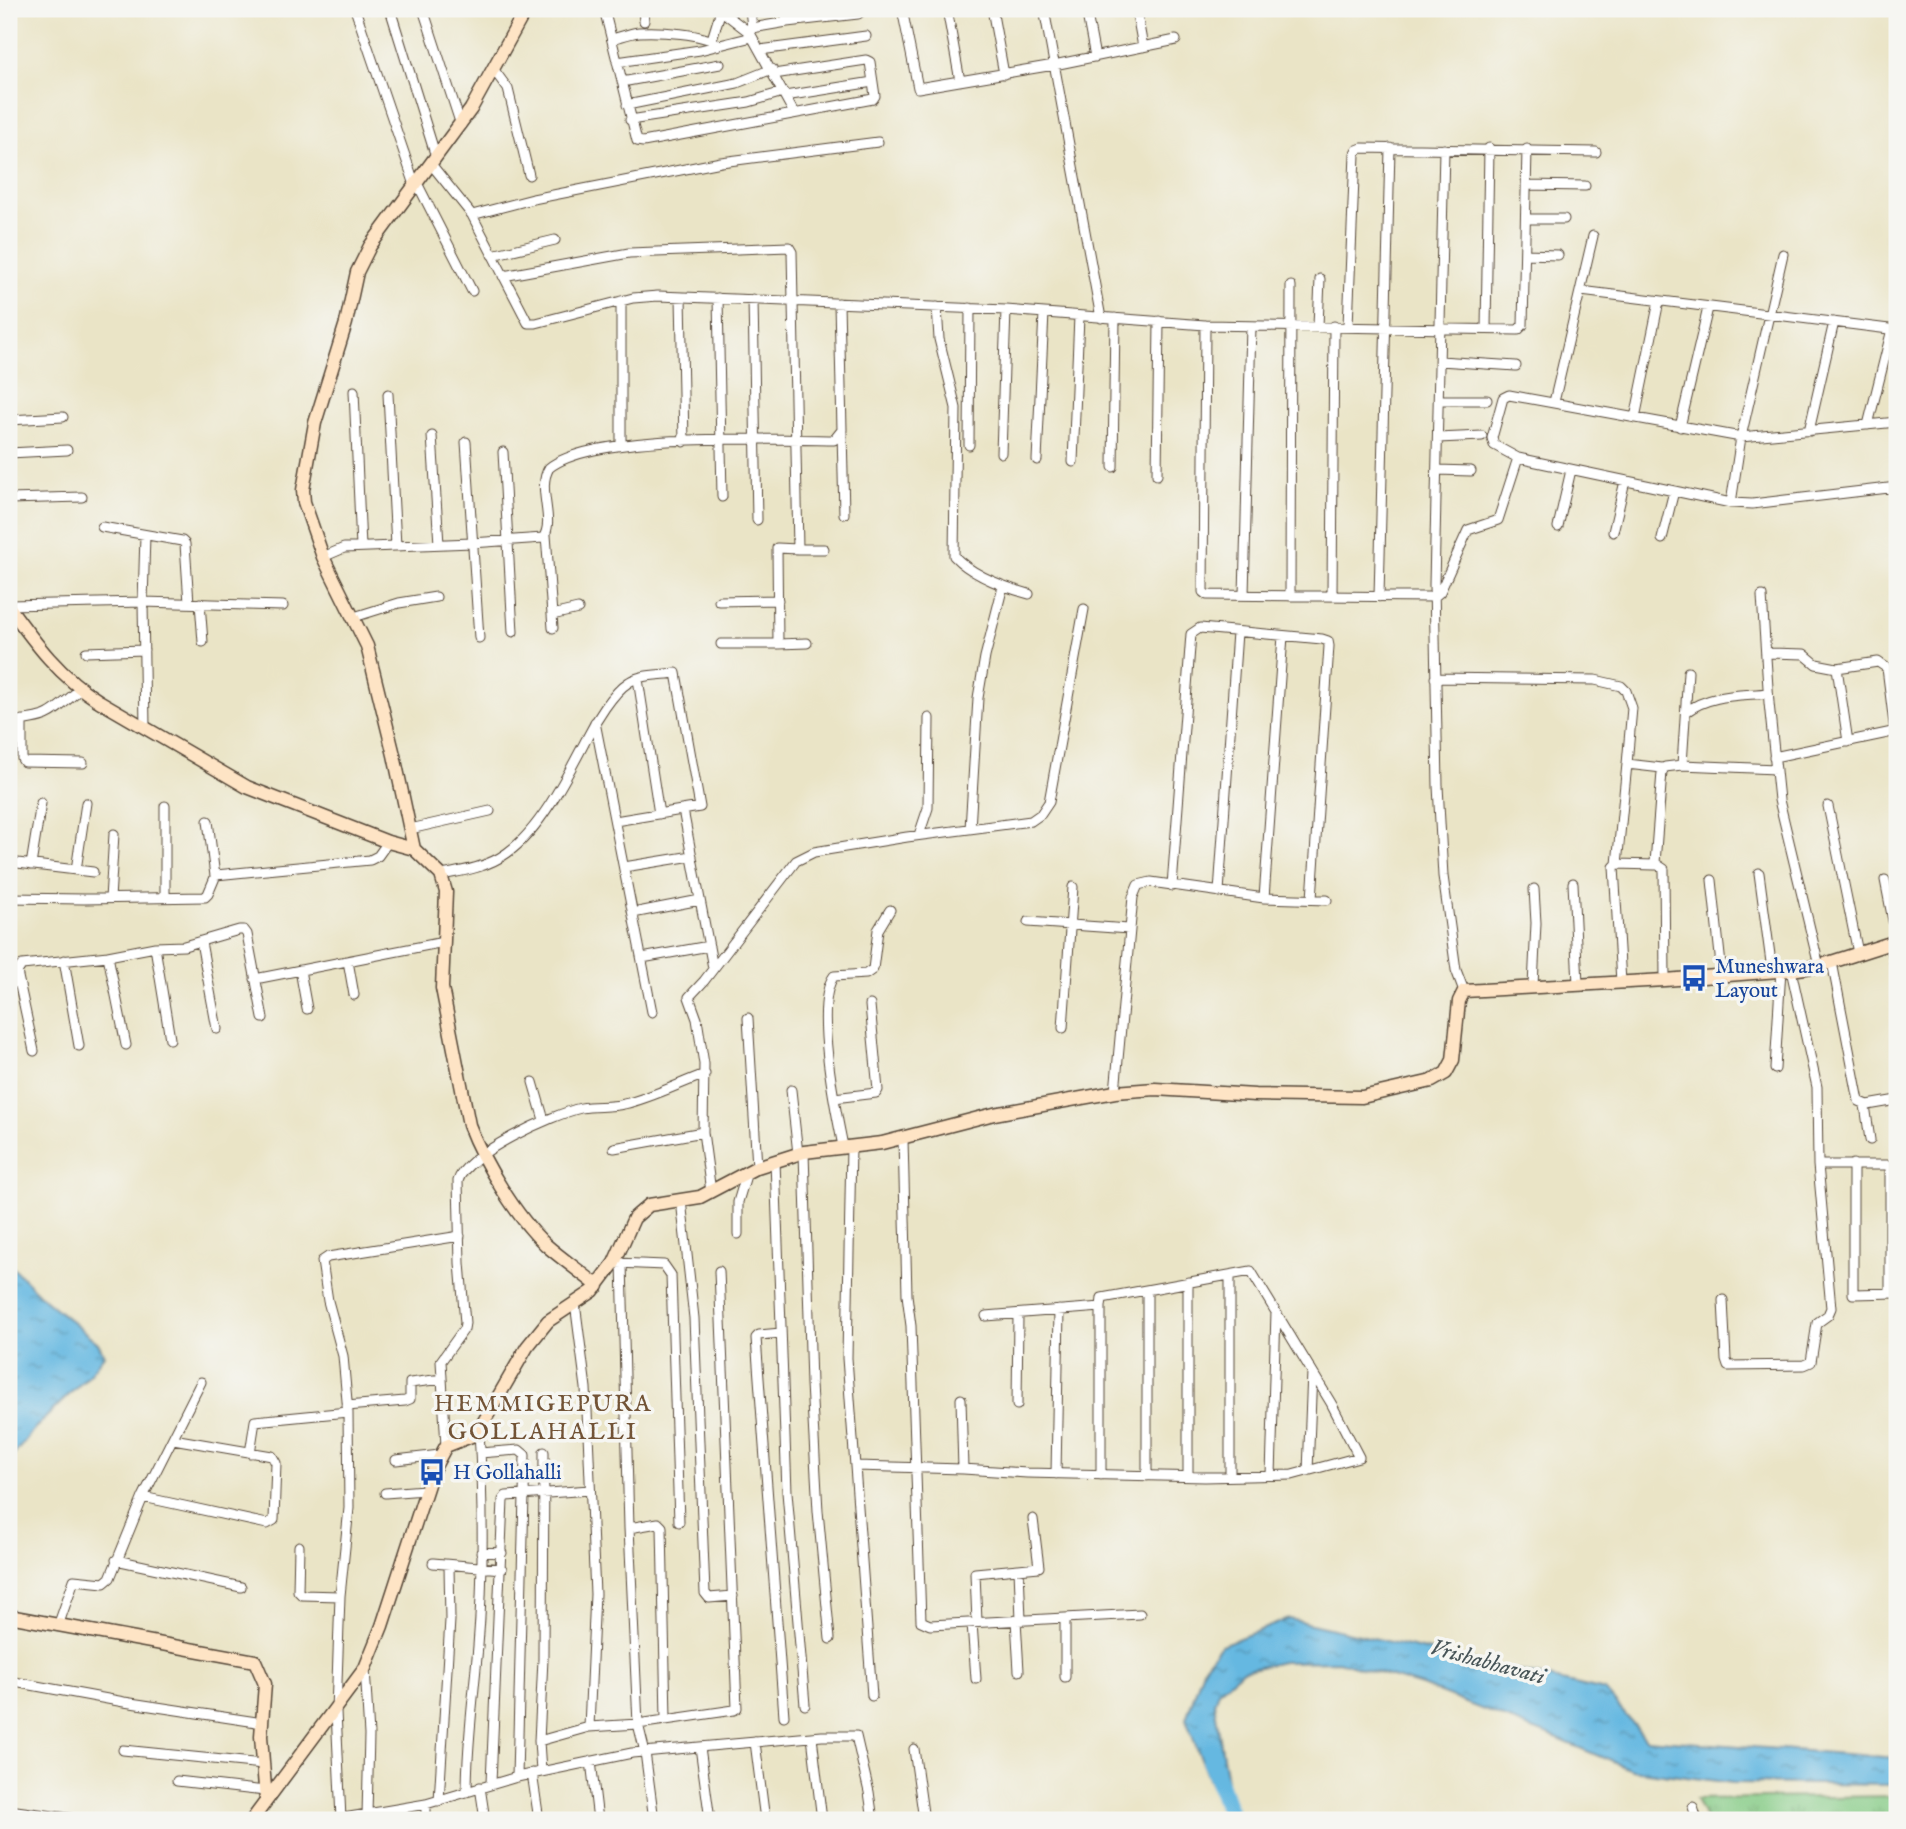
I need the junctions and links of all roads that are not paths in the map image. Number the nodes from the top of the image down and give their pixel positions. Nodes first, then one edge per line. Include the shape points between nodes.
1 (355, 9) edge
2 (390, 9) edge
3 (423, 9) edge
4 (526, 9) edge
5 (604, 9) edge
6 (643, 9) edge
7 (720, 9) edge
8 (750, 9) edge
9 (785, 9) edge
10 (864, 9) edge
11 (902, 9) edge
12 (947, 9) edge
13 (992, 9) edge
14 (1044, 9) edge
15 (1086, 9) edge
16 (1136, 9) edge
17 (643, 21) dead end
18 (787, 22) junction
19 (750, 31) junction
20 (866, 36) dead end
21 (612, 39) junction
22 (1176, 40) dead end
23 (716, 42) junction
24 (1143, 47) junction
25 (760, 50) junction
26 (1095, 57) junction
27 (617, 62) junction
28 (720, 64) dead end
29 (1054, 65) junction
30 (494, 70) junction
31 (773, 72) junction
32 (1004, 74) junction
33 (960, 81) junction
34 (622, 82) junction
35 (873, 82) junction
36 (784, 94) junction
37 (627, 105) junction
38 (794, 113) junction
39 (631, 121) junction
40 (461, 125) junction
41 (878, 142) dead end
42 (1390, 148) junction
43 (1489, 148) junction
44 (1444, 149) junction
45 (1527, 149) junction
46 (1596, 152) dead end
47 (434, 160) junction
48 (528, 175) dead end
49 (416, 184) junction
50 (1527, 185) junction
51 (1585, 186) dead end
52 (472, 215) junction
53 (1526, 219) junction
54 (1564, 219) dead end
55 (1593, 236) dead end
56 (555, 240) dead end
57 (1525, 254) junction
58 (1783, 254) dead end
59 (492, 255) junction
60 (1558, 255) dead end
61 (503, 276) junction
62 (1320, 279) dead end
63 (1291, 286) dead end
64 (471, 291) dead end
65 (1581, 291) junction
66 (681, 297) junction
67 (718, 298) junction
68 (753, 299) junction
69 (621, 301) junction
70 (1659, 301) junction
71 (792, 302) junction
72 (839, 303) junction
73 (937, 307) junction
74 (970, 308) junction
75 (1708, 308) junction
76 (1006, 310) junction
77 (1044, 313) junction
78 (1769, 315) junction
79 (1079, 316) junction
80 (1101, 317) junction
81 (1115, 318) junction
82 (1158, 321) junction
83 (1834, 323) junction
84 (1205, 325) junction
85 (1251, 326) junction
86 (1318, 326) junction
87 (1334, 326) junction
88 (1348, 326) junction
89 (1290, 327) junction
90 (1384, 327) junction
91 (1441, 328) junction
92 (1486, 329) junction
93 (1894, 330) edge
94 (1440, 361) junction
95 (1516, 366) dead end
96 (354, 391) dead end
97 (388, 394) dead end
98 (1439, 400) junction
99 (1487, 400) dead end
100 (1554, 402) junction
101 (63, 417) dead end
102 (1635, 418) junction
103 (9, 420) edge
104 (1897, 422) edge
105 (1868, 425) junction
106 (1680, 427) junction
107 (842, 430) junction
108 (1809, 431) junction
109 (432, 436) dead end
110 (1482, 436) dead end
111 (1741, 437) junction
112 (1438, 438) junction
113 (754, 439) junction
114 (794, 439) junction
115 (721, 440) junction
116 (466, 442) dead end
117 (684, 442) junction
118 (621, 444) junction
119 (969, 445) dead end
120 (67, 450) dead end
121 (503, 452) dead end
122 (9, 453) edge
123 (1001, 453) dead end
124 (1518, 458) junction
125 (1037, 460) dead end
126 (1073, 462) dead end
127 (1113, 467) dead end
128 (1437, 470) junction
129 (1571, 470) junction
130 (1471, 471) dead end
131 (1157, 475) dead end
132 (1625, 481) junction
133 (1896, 487) edge
134 (1674, 491) junction
135 (82, 497) dead end
136 (722, 497) dead end
137 (9, 499) edge
138 (1731, 503) junction
139 (1897, 508) edge
140 (844, 514) dead end
141 (757, 520) dead end
142 (102, 527) dead end
143 (1558, 527) dead end
144 (1613, 532) dead end
145 (145, 535) junction
146 (546, 535) junction
147 (1662, 539) dead end
148 (506, 541) junction
149 (472, 543) junction
150 (439, 544) junction
151 (396, 546) junction
152 (361, 547) junction
153 (799, 549) junction
154 (824, 549) dead end
155 (323, 558) junction
156 (1003, 586) junction
157 (1029, 594) dead end
158 (1244, 595) junction
159 (1290, 596) junction
160 (1332, 596) junction
161 (1762, 596) dead end
162 (436, 597) dead end
163 (1379, 597) junction
164 (1434, 597) junction
165 (778, 600) junction
166 (719, 601) dead end
167 (143, 602) junction
168 (189, 603) junction
169 (200, 603) junction
170 (9, 606) edge
171 (283, 606) dead end
172 (578, 609) dead end
173 (1084, 609) dead end
174 (552, 615) junction
175 (354, 617) junction
176 (553, 628) dead end
177 (513, 632) dead end
178 (1237, 632) junction
179 (1283, 636) junction
180 (479, 638) dead end
181 (203, 642) dead end
182 (778, 643) junction
183 (807, 643) dead end
184 (721, 644) dead end
185 (144, 650) junction
186 (86, 652) dead end
187 (1766, 653) junction
188 (1837, 668) junction
189 (1688, 672) dead end
190 (1435, 678) junction
191 (638, 679) junction
192 (80, 689) junction
193 (1768, 693) junction
194 (1686, 712) junction
195 (929, 718) dead end
196 (22, 720) junction
197 (9, 722) edge
198 (595, 722) junction
199 (145, 728) junction
200 (1896, 731) edge
201 (1848, 742) junction
202 (1774, 757) junction
203 (83, 763) dead end
204 (1627, 764) junction
205 (1682, 765) junction
206 (1662, 768) junction
207 (1776, 769) junction
208 (41, 803) dead end
209 (86, 803) dead end
210 (165, 806) dead end
211 (1828, 806) dead end
212 (682, 810) junction
213 (490, 811) dead end
214 (659, 814) junction
215 (208, 821) dead end
216 (615, 821) junction
217 (410, 829) junction
218 (970, 829) junction
219 (114, 834) dead end
220 (919, 835) junction
221 (388, 842) junction
222 (414, 849) junction
223 (692, 856) junction
224 (9, 862) edge
225 (31, 864) junction
226 (1617, 864) junction
227 (1656, 865) junction
228 (624, 867) junction
229 (76, 870) junction
230 (93, 872) dead end
231 (1759, 873) dead end
232 (441, 875) junction
233 (215, 876) junction
234 (1712, 880) dead end
235 (1885, 880) dead end
236 (1573, 883) dead end
237 (1172, 886) junction
238 (1073, 887) dead end
239 (1534, 889) dead end
240 (1219, 892) junction
241 (165, 897) junction
242 (9, 898) edge
243 (1264, 898) junction
244 (110, 899) junction
245 (1312, 899) junction
246 (700, 900) junction
247 (1327, 900) dead end
248 (890, 910) dead end
249 (633, 913) junction
250 (1028, 922) dead end
251 (1071, 925) junction
252 (1129, 929) junction
253 (201, 942) junction
254 (444, 942) junction
255 (1894, 942) edge
256 (709, 946) junction
257 (155, 947) junction
258 (1858, 953) junction
259 (107, 956) junction
260 (642, 958) junction
261 (64, 960) junction
262 (348, 961) junction
263 (1825, 964) junction
264 (713, 968) junction
265 (300, 970) junction
266 (1782, 970) junction
267 (17, 972) junction
268 (1722, 975) junction
269 (255, 978) junction
270 (1897, 978) edge
271 (1665, 980) junction
272 (1621, 982) junction
273 (1578, 984) junction
274 (1533, 986) junction
275 (9, 990) edge
276 (1464, 991) junction
277 (354, 995) dead end
278 (870, 1005) dead end
279 (307, 1009) dead end
280 (652, 1012) dead end
281 (263, 1018) dead end
282 (748, 1018) dead end
283 (1063, 1028) dead end
284 (217, 1029) dead end
285 (170, 1039) dead end
286 (125, 1045) dead end
287 (79, 1046) dead end
288 (34, 1051) dead end
289 (1775, 1069) dead end
290 (705, 1074) junction
291 (533, 1082) dead end
292 (791, 1090) dead end
293 (1115, 1092) junction
294 (834, 1098) junction
295 (1897, 1100) edge
296 (1865, 1105) junction
297 (544, 1120) junction
298 (703, 1132) junction
299 (904, 1139) junction
300 (1870, 1140) dead end
301 (847, 1146) junction
302 (614, 1148) dead end
303 (801, 1153) junction
304 (481, 1156) junction
305 (775, 1161) junction
306 (1853, 1164) junction
307 (1894, 1165) edge
308 (1818, 1166) junction
309 (752, 1170) junction
310 (711, 1192) junction
311 (681, 1200) junction
312 (738, 1234) dead end
313 (460, 1236) junction
314 (618, 1263) junction
315 (719, 1271) dead end
316 (1230, 1275) junction
317 (1188, 1282) junction
318 (598, 1286) junction
319 (1147, 1290) junction
320 (1894, 1293) edge
321 (1723, 1300) dead end
322 (575, 1303) junction
323 (1101, 1307) junction
324 (1059, 1310) junction
325 (1276, 1312) junction
326 (1018, 1314) junction
327 (986, 1316) dead end
328 (781, 1333) junction
329 (1312, 1372) junction
330 (442, 1379) junction
331 (201, 1382) dead end
332 (961, 1399) dead end
333 (1017, 1405) dead end
334 (347, 1409) junction
335 (479, 1430) junction
336 (173, 1439) junction
337 (443, 1451) junction
338 (544, 1452) dead end
339 (250, 1453) junction
340 (480, 1453) junction
341 (396, 1460) dead end
342 (856, 1466) junction
343 (916, 1468) junction
344 (963, 1469) junction
345 (1308, 1471) junction
346 (1056, 1474) junction
347 (1101, 1475) junction
348 (1271, 1475) junction
349 (1147, 1476) junction
350 (1188, 1476) junction
351 (1230, 1476) junction
352 (425, 1490) junction
353 (590, 1490) junction
354 (385, 1493) dead end
355 (523, 1493) junction
356 (545, 1493) junction
357 (143, 1497) junction
358 (1033, 1519) dead end
359 (679, 1522) dead end
360 (629, 1528) junction
361 (299, 1546) dead end
362 (481, 1552) junction
363 (502, 1553) junction
364 (116, 1560) junction
365 (433, 1563) dead end
366 (449, 1566) junction
367 (480, 1567) junction
368 (502, 1569) junction
369 (1019, 1569) junction
370 (241, 1587) dead end
371 (733, 1595) junction
372 (340, 1597) junction
373 (1140, 1614) dead end
374 (9, 1616) edge
375 (1065, 1618) junction
376 (1019, 1620) junction
377 (975, 1622) junction
378 (58, 1626) junction
379 (830, 1639) dead end
380 (365, 1668) junction
381 (1019, 1671) dead end
382 (1065, 1677) dead end
383 (976, 1679) dead end
384 (9, 1681) edge
385 (872, 1696) dead end
386 (806, 1705) dead end
387 (335, 1711) junction
388 (783, 1716) dead end
389 (666, 1719) junction
390 (263, 1723) junction
391 (638, 1724) junction
392 (589, 1727) junction
393 (812, 1737) junction
394 (539, 1741) junction
395 (755, 1742) junction
396 (700, 1746) junction
397 (914, 1749) dead end
398 (123, 1750) dead end
399 (645, 1752) junction
400 (591, 1761) junction
401 (263, 1763) junction
402 (537, 1772) junction
403 (517, 1777) junction
404 (177, 1781) dead end
405 (491, 1783) junction
406 (480, 1787) junction
407 (467, 1791) junction
408 (265, 1796) junction
409 (439, 1801) junction
410 (426, 1804) junction
411 (1693, 1807) dead end
412 (9, 1810) edge
413 (371, 1816) edge
414 (83, 1820) edge
415 (252, 1820) edge
416 (336, 1820) edge
417 (426, 1820) edge
418 (485, 1820) edge
419 (539, 1820) edge
420 (598, 1820) edge
421 (654, 1820) edge
422 (709, 1820) edge
423 (765, 1820) edge
424 (822, 1820) edge
425 (873, 1820) edge
426 (924, 1820) edge
427 (1697, 1820) edge

1 - 49 street
2 - 47 street
3 - 40 street
4 - 30 street
5 - 21 street
6 - 17 street
7 - 19 street
7 - 23 street
8 - 19 street
9 - 18 street
10 - 18 street via 858,14
11 - 33 street via 916,87
12 - 33 street
13 - 32 street
14 - 29 street
15 - 26 street
16 - 24 street
18 - 19 street
19 - 23 street
19 - 25 street
20 - 25 street
21 - 23 street via 637,32
21 - 27 street
22 - 24 street
23 - 27 street
24 - 26 street
25 - 31 street
26 - 29 street
27 - 34 street
28 - 34 street
29 - 32 street
29 - 80 street
30 - 40 street
30 - 48 street via 508,89
31 - 35 street via 866,60
31 - 36 street
31 - 37 street
32 - 33 street
34 - 37 street
35 - 36 street
35 - 38 street via 873,99
36 - 38 street
36 - 39 street
37 - 39 street
38 - 39 street via 640,142
40 - 47 street
41 - 52 street via 721,162
42 - 44 street
42 - 88 street via 1362,148 1354,154
42 - 90 street
43 - 44 street
43 - 45 street
43 - 92 street
44 - 91 street
45 - 46 street
45 - 50 street
47 - 49 street
47 - 52 street
49 - 64 street
49 - 155 street via 370,246 357,272 315,423 303,496
50 - 51 street
50 - 53 street
52 - 59 street
53 - 54 street
53 - 57 street
55 - 65 street
56 - 59 street
57 - 60 street
57 - 92 street via 1523,327
58 - 78 street
59 - 61 street
61 - 69 street via 528,323
61 - 71 street via 619,254 786,246 792,252
62 - 86 street
63 - 89 street
65 - 70 street
65 - 100 street
66 - 67 street
66 - 69 street
66 - 117 street
67 - 68 street
67 - 115 street
68 - 71 street
68 - 113 street
69 - 118 street
70 - 75 street
70 - 102 street
71 - 72 street
71 - 114 street
72 - 73 street
72 - 107 street
73 - 74 street
73 - 156 street via 939,339 956,408 954,556
74 - 76 street
74 - 119 street
75 - 78 street
75 - 106 street
76 - 77 street
76 - 123 street
77 - 79 street
77 - 125 street
78 - 83 street
78 - 111 street
79 - 80 street
79 - 126 street
80 - 81 street
81 - 82 street
81 - 127 street
82 - 84 street
82 - 131 street
83 - 93 street
83 - 108 street
84 - 85 street
84 - 158 street via 1202,590 1207,595
85 - 89 street
85 - 158 street
86 - 87 street
86 - 89 street
87 - 88 street
87 - 160 street
88 - 90 street
89 - 159 street
90 - 91 street
90 - 163 street
91 - 92 street
91 - 94 street
93 - 105 street
94 - 95 street
94 - 98 street
96 - 152 street
97 - 151 street
98 - 99 street
98 - 112 street
100 - 102 street
100 - 124 street via 1503,398 1492,438 1494,445
101 - 103 street
102 - 106 street
104 - 105 street
105 - 108 street
106 - 111 street
107 - 114 street via 834,440
107 - 140 street
108 - 111 street
109 - 150 street
110 - 112 street
111 - 138 street
112 - 128 street
113 - 114 street
113 - 115 street
113 - 141 street
114 - 153 street
115 - 117 street
115 - 136 street
116 - 149 street
117 - 118 street
118 - 146 street via 549,468 544,481
120 - 122 street
121 - 148 street
124 - 129 street
124 - 164 street via 1497,520 1468,530
128 - 130 street
128 - 164 street
129 - 132 street
129 - 143 street
132 - 134 street
132 - 144 street
133 - 138 street
133 - 139 street
134 - 138 street
134 - 147 street
135 - 137 street
142 - 145 street
145 - 167 street
145 - 168 street via 185,544
146 - 148 street
146 - 174 street
148 - 149 street
148 - 177 street
149 - 150 street
149 - 180 street
150 - 151 street
151 - 152 street
152 - 155 street via 344,548
153 - 154 street
153 - 165 street via 777,548
155 - 175 street
156 - 157 street
156 - 218 street via 978,698
158 - 159 street
159 - 160 street
160 - 163 street
161 - 187 street
162 - 175 street
163 - 164 street
164 - 190 street
165 - 166 street
165 - 182 street
167 - 168 street
167 - 170 street
167 - 185 street
168 - 169 street
169 - 171 street
169 - 181 street
170 - 192 street via 57,669
172 - 174 street
173 - 218 street via 1046,808 1031,821
174 - 176 street
175 - 217 street via 374,673
178 - 179 street
178 - 237 street via 1200,628 1193,630 1190,638
178 - 240 street
179 - 243 street
179 - 245 street via 1322,639 1329,646
182 - 183 street
182 - 184 street
185 - 186 street
185 - 199 street
187 - 188 street via 1804,654 1816,664
187 - 193 street
188 - 200 street via 1883,663
188 - 201 street
189 - 194 street
190 - 204 street via 1595,680 1621,686 1632,709
190 - 276 street via 1443,876 1456,970
191 - 198 street via 621,688
191 - 212 street via 676,673 700,807
191 - 214 street
192 - 196 street via 51,715
192 - 199 street
193 - 194 street via 1711,698
193 - 202 street
194 - 205 street
195 - 220 street via 928,808
196 - 197 street
196 - 203 street via 24,762
198 - 216 street
198 - 232 street via 563,783 520,842 476,868
199 - 221 street via 256,790
200 - 201 street
201 - 202 street
202 - 207 street
204 - 206 street
204 - 226 street
205 - 206 street
205 - 207 street
206 - 227 street
207 - 263 street via 1780,800
208 - 225 street
209 - 229 street
210 - 241 street
211 - 258 street
212 - 214 street
212 - 223 street
213 - 217 street
214 - 216 street
215 - 233 street
216 - 228 street
217 - 222 street
218 - 220 street
219 - 244 street
220 - 264 street via 814,852 796,861
221 - 222 street
221 - 233 street via 370,860
222 - 232 street
223 - 228 street
223 - 246 street
224 - 225 street
225 - 229 street
226 - 227 street
226 - 272 street via 1613,869
227 - 271 street via 1664,869
228 - 249 street
229 - 230 street
231 - 266 street
232 - 254 street via 446,892
233 - 241 street via 206,896
234 - 268 street
235 - 255 street
236 - 273 street
237 - 240 street
237 - 252 street via 1138,885
238 - 251 street
239 - 274 street
240 - 243 street
241 - 244 street
242 - 244 street
243 - 245 street
245 - 247 street
246 - 249 street
246 - 256 street
248 - 294 street via 878,930 873,969 866,974 834,976 830,982 827,1057
249 - 260 street
250 - 251 street
251 - 252 street
251 - 283 street
252 - 293 street
253 - 257 street
253 - 269 street via 244,930
253 - 284 street
254 - 262 street
254 - 304 street via 442,988 469,1125
255 - 258 street
255 - 270 street
256 - 260 street
256 - 264 street
257 - 259 street
257 - 285 street
258 - 263 street
259 - 261 street
259 - 286 street
260 - 280 street
261 - 267 street via 22,965
261 - 287 street
262 - 265 street
262 - 277 street
263 - 266 street
263 - 296 street via 1857,1097
264 - 290 street via 689,997
265 - 269 street
265 - 279 street
266 - 268 street
266 - 289 street
266 - 308 street via 1816,1087
267 - 275 street
267 - 288 street
268 - 271 street
269 - 281 street
271 - 272 street
272 - 273 street
273 - 274 street
274 - 276 street
276 - 293 street via 1453,1060 1446,1073 1432,1081 1362,1097 1155,1089
278 - 294 street via 878,1091
282 - 309 street
290 - 297 street via 626,1104 581,1108
290 - 298 street
291 - 297 street
292 - 303 street
293 - 299 street via 994,1114
294 - 301 street
295 - 296 street
296 - 300 street
297 - 304 street
298 - 302 street
298 - 310 street
299 - 301 street
299 - 343 street
301 - 303 street
301 - 342 street via 847,1358
303 - 305 street
303 - 379 street via 818,1511
304 - 313 street via 459,1176
304 - 318 street via 544,1243
305 - 309 street
305 - 328 street
306 - 307 street
306 - 308 street
306 - 320 street via 1853,1294
307 - 320 street
308 - 321 street via 1831,1308 1817,1323 1811,1362 1728,1366
309 - 310 street
309 - 312 street via 738,1202
310 - 311 street
311 - 314 street via 649,1205 638,1213
311 - 371 street via 694,1318 705,1593 709,1598
313 - 330 street via 465,1327 442,1358
313 - 334 street via 322,1259 344,1364
314 - 318 street
314 - 359 street via 664,1265 671,1275
314 - 360 street
315 - 371 street
316 - 317 street
316 - 325 street via 1251,1271
316 - 351 street
317 - 319 street
317 - 350 street
318 - 322 street
319 - 323 street via 1102,1298
319 - 349 street
322 - 335 street via 548,1321 531,1340
322 - 353 street via 586,1388
323 - 324 street
323 - 347 street
324 - 326 street
324 - 346 street
325 - 329 street
325 - 348 street
326 - 327 street
326 - 333 street
328 - 386 street via 787,1492
328 - 388 street via 756,1338
329 - 345 street
329 - 345 street via 1359,1457
330 - 334 street via 411,1383 410,1399 405,1401
330 - 337 street
331 - 336 street
332 - 344 street
334 - 339 street via 255,1421
334 - 372 street via 349,1508
335 - 337 street
335 - 340 street
336 - 339 street
336 - 357 street
337 - 341 street
337 - 352 street
338 - 356 street
339 - 357 street via 272,1456 276,1462 272,1524
340 - 355 street via 525,1453
340 - 362 street
342 - 343 street
342 - 385 street
343 - 344 street
343 - 377 street via 921,1621 930,1625
344 - 346 street
345 - 348 street
346 - 347 street
347 - 349 street
348 - 351 street
349 - 350 street
350 - 351 street
352 - 354 street
352 - 380 street
353 - 356 street
353 - 392 street via 595,1594
355 - 356 street
355 - 363 street via 503,1500
355 - 403 street
356 - 394 street
357 - 364 street
358 - 369 street via 1039,1567
360 - 389 street via 658,1523 662,1527
360 - 391 street
361 - 372 street via 298,1591
362 - 363 street
362 - 367 street
363 - 368 street
364 - 370 street
364 - 378 street via 107,1581 79,1579 71,1583
365 - 366 street
366 - 367 street
366 - 409 street
367 - 368 street
367 - 407 street
368 - 405 street
369 - 376 street
369 - 377 street via 975,1573
371 - 389 street via 737,1708
372 - 387 street
373 - 375 street
374 - 378 street
375 - 376 street
375 - 382 street
376 - 377 street
376 - 381 street
377 - 383 street
378 - 390 street via 255,1661 265,1684
380 - 387 street
380 - 413 street
384 - 390 street
387 - 408 street
387 - 416 street
389 - 391 street
390 - 401 street
391 - 392 street
391 - 399 street
392 - 394 street
393 - 395 street
393 - 424 street
393 - 425 street via 856,1737
394 - 402 street
395 - 396 street
395 - 423 street
396 - 399 street
396 - 422 street
397 - 426 street
398 - 401 street
399 - 400 street
399 - 421 street
400 - 402 street
400 - 420 street
401 - 408 street
402 - 403 street
402 - 419 street
403 - 405 street
404 - 408 street
405 - 406 street
406 - 407 street
406 - 418 street
407 - 409 street
408 - 415 street
409 - 410 street
410 - 413 street
410 - 417 street
411 - 427 street
412 - 414 street
413 - 416 street

